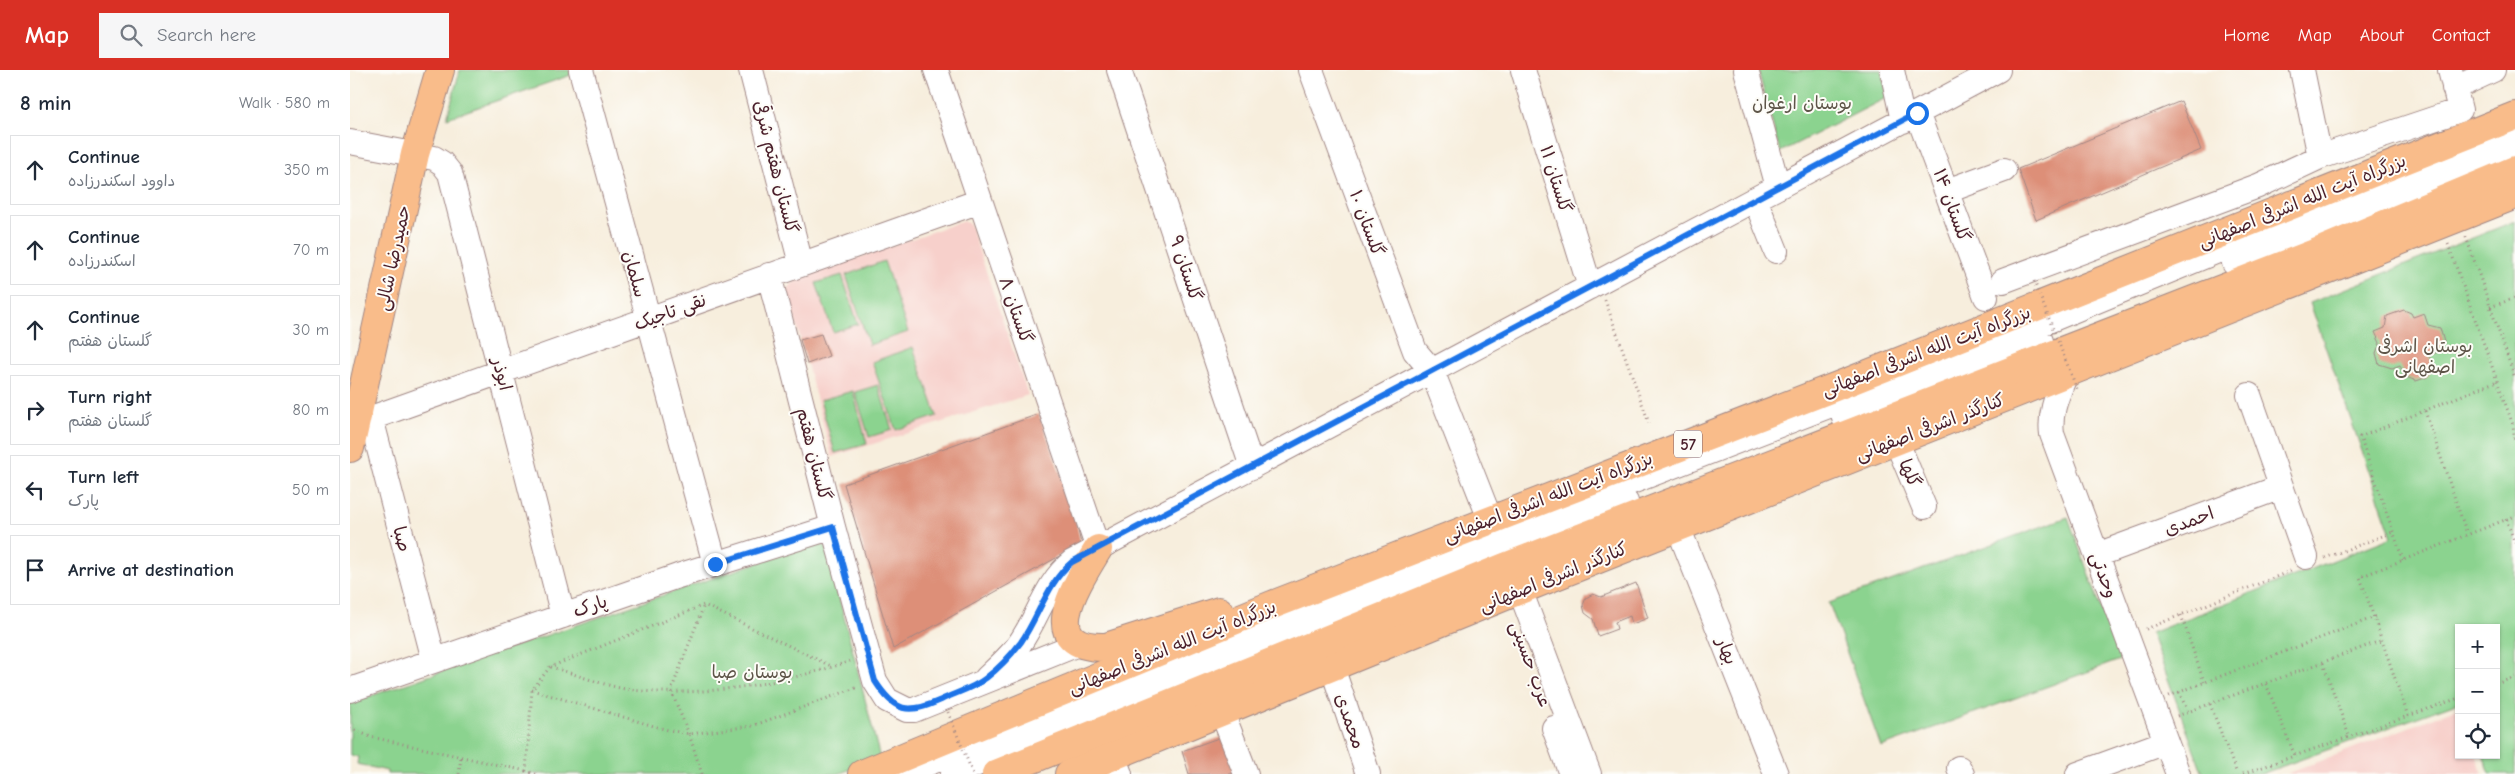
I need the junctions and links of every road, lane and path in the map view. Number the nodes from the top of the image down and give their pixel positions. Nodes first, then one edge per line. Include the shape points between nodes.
1 (440, 70) edge
2 (581, 70) edge
3 (750, 70) edge
4 (936, 70) edge
5 (1120, 70) edge
6 (1311, 70) edge
7 (1523, 70) edge
8 (1746, 70) edge
9 (1892, 70) edge
10 (1998, 70) edge
11 (2302, 70) edge
12 (2492, 70) edge
13 (2454, 89) edge
14 (2515, 116) edge
15 (1910, 117) junction
16 (2515, 133) edge
17 (350, 142) edge
18 (2515, 151) edge
19 (415, 154) junction
20 (2320, 158) junction
21 (2004, 170) dead end
22 (2515, 170) edge
23 (1778, 187) junction
24 (1947, 191) junction
25 (2515, 195) edge
26 (1755, 199) junction
27 (980, 201) junction
28 (2450, 221) junction
29 (1776, 250) dead end
30 (2320, 261) junction
31 (801, 264) junction
32 (769, 275) junction
33 (2034, 281) dead end
34 (1594, 285) junction
35 (2515, 298) edge
36 (2490, 307) junction
37 (648, 321) junction
38 (501, 370) junction
39 (1432, 371) junction
40 (2036, 374) junction
41 (2515, 376) edge
42 (2071, 381) junction
43 (2497, 381) junction
44 (2248, 395) dead end
45 (2425, 411) junction
46 (364, 418) junction
47 (1649, 423) dead end
48 (1896, 440) junction
49 (2515, 442) edge
50 (350, 448) edge
51 (1252, 467) junction
52 (2281, 487) junction
53 (1924, 507) dead end
54 (2515, 516) edge
55 (1490, 519) junction
56 (2506, 519) junction
57 (833, 527) junction
58 (1678, 527) junction
59 (2393, 532) junction
60 (2467, 534) junction
61 (2515, 543) edge
62 (1098, 549) junction
63 (2097, 555) junction
64 (2403, 560) junction
65 (2307, 562) junction
66 (715, 564) junction
67 (1505, 567) junction
68 (1513, 593) junction
69 (704, 605) junction
70 (1272, 606) junction
71 (2181, 615) junction
72 (562, 616) junction
73 (2375, 617) junction
74 (2126, 636) junction
75 (2383, 640) junction
76 (1078, 644) junction
77 (868, 655) junction
78 (434, 660) junction
79 (2323, 663) junction
80 (550, 667) junction
81 (834, 667) junction
82 (1332, 667) junction
83 (2515, 678) edge
84 (986, 679) junction
85 (875, 681) junction
86 (2204, 682) junction
87 (2500, 683) edge
88 (2266, 684) junction
89 (350, 690) edge
90 (532, 690) junction
91 (671, 691) junction
92 (2179, 692) junction
93 (2455, 699) edge
94 (2210, 704) junction
95 (948, 712) dead end
96 (1222, 712) junction
97 (2188, 712) junction
98 (2408, 716) junction
99 (2159, 722) junction
100 (350, 728) edge
101 (689, 734) junction
102 (2350, 736) junction
103 (2294, 756) junction
104 (461, 757) junction
105 (1116, 765) edge
106 (526, 772) edge
107 (459, 774) edge
108 (536, 774) edge
109 (702, 774) edge
110 (862, 774) edge
111 (902, 774) edge
112 (953, 774) edge
113 (973, 774) edge
114 (996, 774) edge
115 (1068, 774) edge
116 (1246, 774) edge
117 (1368, 774) edge
118 (1571, 774) edge
119 (1589, 774) edge
120 (1776, 774) edge
121 (2078, 774) edge
122 (2178, 774) edge
123 (2237, 774) edge
124 (2244, 774) edge

1 - 19 main road, حمیدرضا شالی
2 - 37 street, سلمان
3 - 31 street, گلستان هفتم شرقی
4 - 27 street, گلستان ٨
5 - 51 street, گلستان ۹
6 - 39 street, گلستان ۱۰ via 1415,351
7 - 34 street, گلستان ۱۱
8 - 23 street
9 - 15 street, گلستان ۱۴
10 - 15 street
11 - 20 street
12 - 13 street
13 - 20 street
14 - 55 main road, بزرگراه آیت الله اشرفی اصفهانی / 57 via 1853,380
15 - 23 street
15 - 24 street, گلستان ۱۴
16 - 111 street via 2375,186 2041,324 1497,534
17 - 19 street, ابوذر
18 - 112 street via 1987,363 1330,619
19 - 38 street, ابوذر via 434,158 450,173
19 - 46 main road, حمیدرضا شالی
20 - 24 street, گلستان ۱۴ via 2258,186 1994,289
21 - 24 street
22 - 30 main road
23 - 26 street
25 - 28 main road
26 - 29 street
26 - 34 street
27 - 31 street, نقی تاجیک
27 - 62 street, گلستان ٨
28 - 30 main road via 2354,259
28 - 36 path
28 - 43 path
30 - 40 main road
30 - 42 main road
31 - 32 street, نقی تاجیک
32 - 37 street, نقی تاجیک
32 - 57 street, گلستان هفتم
33 - 42 path, bridge
34 - 39 street
34 - 47 path
35 - 36 path
36 - 41 path
37 - 38 street, نقی تاجیک
37 - 66 street, سلمان
38 - 46 street, نقی تاجیک
38 - 72 street, ابوذر
39 - 51 street
39 - 55 street, گلستان ۱۰
40 - 42 main road
40 - 48 main road, کنارگذر اشرفی اصفهانی
40 - 67 main road
42 - 63 street, وحدتی via 2054,404 2052,434
43 - 45 path
43 - 49 path via 2513,426
44 - 52 street
45 - 59 path via 2360,437
45 - 60 path
46 - 50 main road, حمیدرضا شالی
46 - 78 street, صبا
48 - 53 street, گلها
48 - 58 main road, کنارگذر اشرفی اصفهانی
51 - 62 street
52 - 63 street, احمدی
52 - 65 street
54 - 56 path
55 - 70 main road, بزرگراه آیت الله اشرفی اصفهانی / 57
56 - 60 path
56 - 61 path
57 - 66 street, پارک
57 - 77 street, گلستان هفتم
58 - 68 main road, کنارگذر اشرفی اصفهانی
58 - 120 street, بهار
59 - 64 path
59 - 65 path
60 - 64 path
62 - 76 main road via 1072,592 1066,610 1068,631
62 - 84 street via 1061,571 1020,643
63 - 74 street, وحدتی
64 - 73 path via 2360,577
65 - 71 path
66 - 72 street, پارک
67 - 68 street, عرب حسینی
67 - 114 main road
68 - 82 main road, کنارگذر اشرفی اصفهانی
68 - 118 street, عرب حسینی
68 - 119 street, عرب حسینی
69 - 80 path
69 - 81 path
69 - 91 path
70 - 76 main road via 1212,611 1106,647 1091,648
70 - 110 main road, بزرگراه آیت الله اشرفی اصفهانی / 57
71 - 74 path
71 - 86 path
72 - 78 street, پارک
73 - 75 path
73 - 86 path
74 - 99 street, وحدتی
75 - 79 path
75 - 98 path
76 - 84 street, گلستان هفتم
77 - 81 path
77 - 85 street, گلستان هفتم
78 - 89 street, پارک
79 - 88 path
79 - 102 path
80 - 90 path
80 - 91 path via 631,690
81 - 91 path via 703,693
82 - 96 main road, کنارگذر اشرفی اصفهانی
82 - 117 street, محمدی
83 - 87 path
84 - 85 street, گلستان هفتم via 929,705 908,710 887,700
85 - 101 path via 752,726
86 - 92 path
88 - 94 path
88 - 103 path
90 - 101 path
90 - 106 path
91 - 101 path
92 - 97 path
92 - 99 path
93 - 98 path
94 - 97 path
94 - 123 path
95 - 113 path, bridge
96 - 105 main road, کنارگذر اشرفی اصفهانی
96 - 116 street
97 - 99 path
98 - 102 path
99 - 121 street
99 - 122 street, وحدتی
100 - 104 path via 371,737
101 - 109 path
102 - 103 path
103 - 124 path
104 - 106 path
104 - 107 path
105 - 115 main road, کنارگذر اشرفی اصفهانی
106 - 108 path

